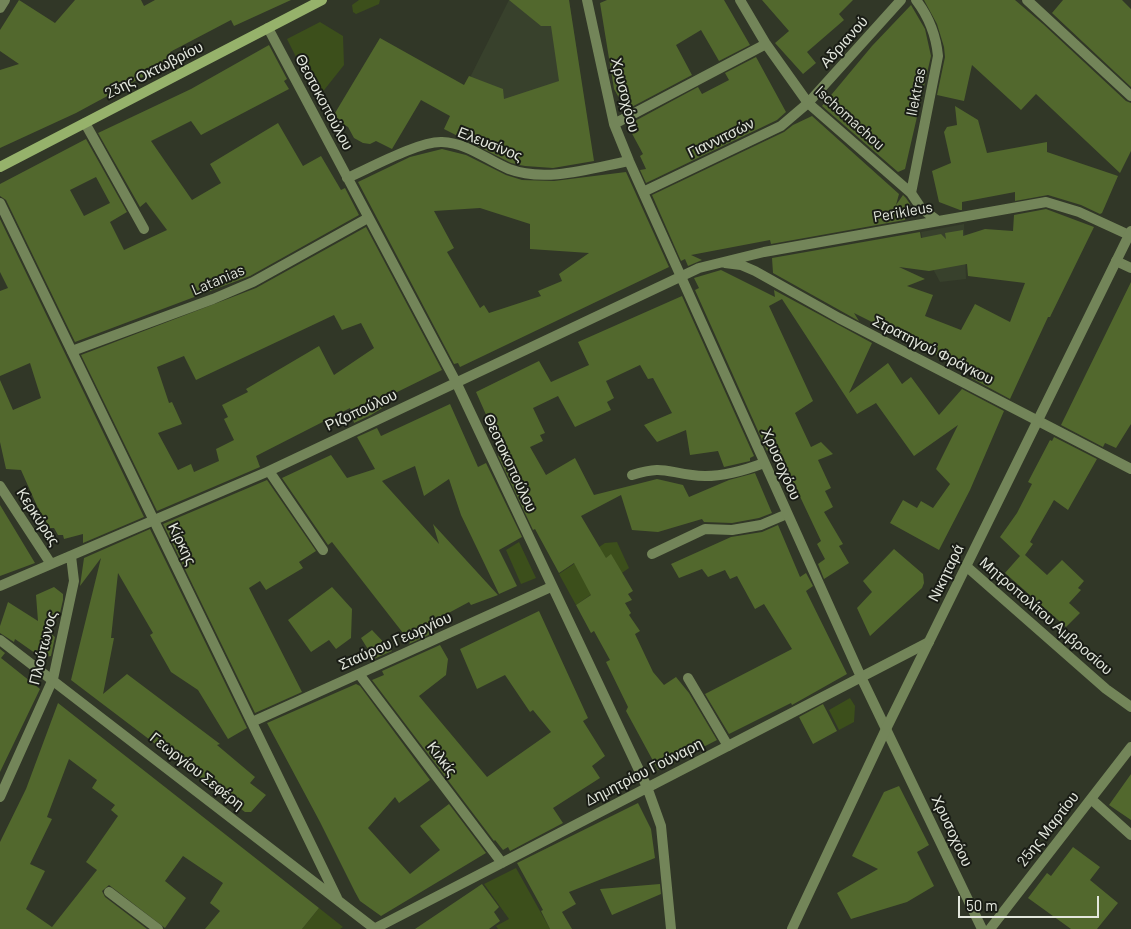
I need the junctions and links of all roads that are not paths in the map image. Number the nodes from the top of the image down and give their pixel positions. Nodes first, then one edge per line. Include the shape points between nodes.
1 (5, 0) edge
2 (322, 0) edge
3 (588, 0) edge
4 (740, 0) edge
5 (901, 0) edge
6 (916, 0) edge
7 (1027, 0) edge
8 (0, 8) edge
9 (268, 28) junction
10 (766, 44) junction
11 (1131, 96) edge
12 (808, 103) junction
13 (85, 123) junction
14 (614, 124) junction
15 (629, 161) junction
16 (0, 166) edge
17 (347, 178) junction
18 (643, 192) junction
19 (911, 193) junction
20 (0, 203) edge
21 (368, 218) junction
22 (938, 221) junction
23 (144, 229) dead end
24 (1130, 233) edge
25 (1116, 261) junction
26 (720, 262) junction
27 (1131, 268) edge
28 (679, 276) junction
29 (72, 351) junction
30 (456, 382) junction
31 (1037, 421) junction
32 (764, 463) junction
33 (1131, 469) edge
34 (269, 471) junction
35 (632, 475) dead end
36 (0, 486) edge
37 (787, 514) junction
38 (154, 521) junction
39 (323, 550) dead end
40 (652, 554) dead end
41 (71, 556) junction
42 (51, 564) junction
43 (966, 566) junction
44 (0, 586) edge
45 (551, 587) junction
46 (0, 640) edge
47 (929, 642) junction
48 (359, 674) junction
49 (861, 677) junction
50 (688, 678) dead end
51 (53, 679) junction
52 (1131, 707) edge
53 (252, 722) junction
54 (886, 729) junction
55 (728, 746) junction
56 (1131, 747) edge
57 (647, 787) junction
58 (0, 797) edge
59 (1091, 799) junction
60 (1131, 835) edge
61 (502, 863) junction
62 (109, 892) dead end
63 (337, 898) junction
64 (158, 929) edge
65 (374, 929) edge
66 (671, 929) edge
67 (792, 929) edge
68 (982, 929) edge
69 (990, 929) edge

1 - 8 street
2 - 9 main road, 23ης Οκτωβρίου
3 - 14 street, Χρυσοχόου
4 - 10 street, Ischomachou
5 - 12 street, Αδριανού
6 - 19 street, Ilektras via 937,41 938,56
7 - 11 street
9 - 13 main road, 23ης Οκτωβρίου
9 - 17 street, Θεοτοκοπούλου
10 - 12 street, Ischomachou
10 - 14 street
12 - 18 street, Γιαννιτσών via 781,126
12 - 19 street, Ischomachou
13 - 16 main road, 23ης Οκτωβρίου
13 - 23 street
14 - 15 street, Χρυσοχόου
15 - 17 street, Ελευσίνος via 564,173 526,174 472,150 441,142 424,145
15 - 18 street, Χρυσοχόου
17 - 21 street, Θεοτοκοπούλου
18 - 28 street, Χρυσοχόου
19 - 22 street, Ischomachou via 921,208
20 - 29 street, Κίρκης
21 - 29 street, Latanias via 245,285
21 - 30 street, Θεοτοκοπούλου
22 - 24 street, Perikleus via 1046,202
22 - 26 street, Perikleus
24 - 25 street, Νικηταρά
25 - 27 street
25 - 31 street, Νικηταρά
26 - 28 street, Perikleus
26 - 31 street, Στρατηγού Φράγκου via 742,265 755,271
28 - 30 street, Ριζοπούλου
28 - 32 street, Χρυσοχόου
29 - 38 street, Κίρκης
30 - 34 street, Ριζοπούλου
30 - 45 street, Θεοτοκοπούλου
31 - 33 street, Στρατηγού Φράγκου
31 - 43 street, Νικηταρά
32 - 35 street via 745,470 706,476 653,469
32 - 37 street, Χρυσοχόου
34 - 38 street, Ριζοπούλου
34 - 39 street
36 - 42 street, Κερκύρας
37 - 40 street via 761,525 732,530 705,529
37 - 49 street, Χρυσοχόου
38 - 41 street, Ριζοπούλου
38 - 53 street, Κίρκης
41 - 42 street, Ριζοπούλου
41 - 51 street, Πλούτωνος via 74,581
42 - 44 street, Ριζοπούλου
43 - 47 street, Νικηταρά
43 - 52 street, Μητροπολίτου Αμβροσίου via 1106,689
45 - 48 street, Σταύρου Γεωργίου
45 - 57 street, Θεοτοκοπούλου
46 - 51 street, Γεωργίου Σεφέρη
47 - 49 street, Δημητρίου Γούναρη
47 - 54 street, Νικηταρά
48 - 53 street, Σταύρου Γεωργίου
48 - 61 street, Κιλκίς
49 - 54 street, Χρυσοχόου
49 - 55 street, Δημητρίου Γούναρη
50 - 55 street
51 - 58 street, Πλούτωνος
51 - 63 street, Γεωργίου Σεφέρη
53 - 63 street, Κίρκης
54 - 67 street, Νικηταρά
54 - 68 street, Χρυσοχόου
55 - 57 street, Δημητρίου Γούναρη
56 - 59 street, 25ης Μαρτίου
57 - 61 street, Δημητρίου Γούναρη
57 - 66 street, Θεοτοκοπούλου via 661,826
59 - 60 street
59 - 69 street, 25ης Μαρτίου
61 - 65 street, Δημητρίου Γούναρη
62 - 64 street
63 - 65 street, Γεωργίου Σεφέρη

